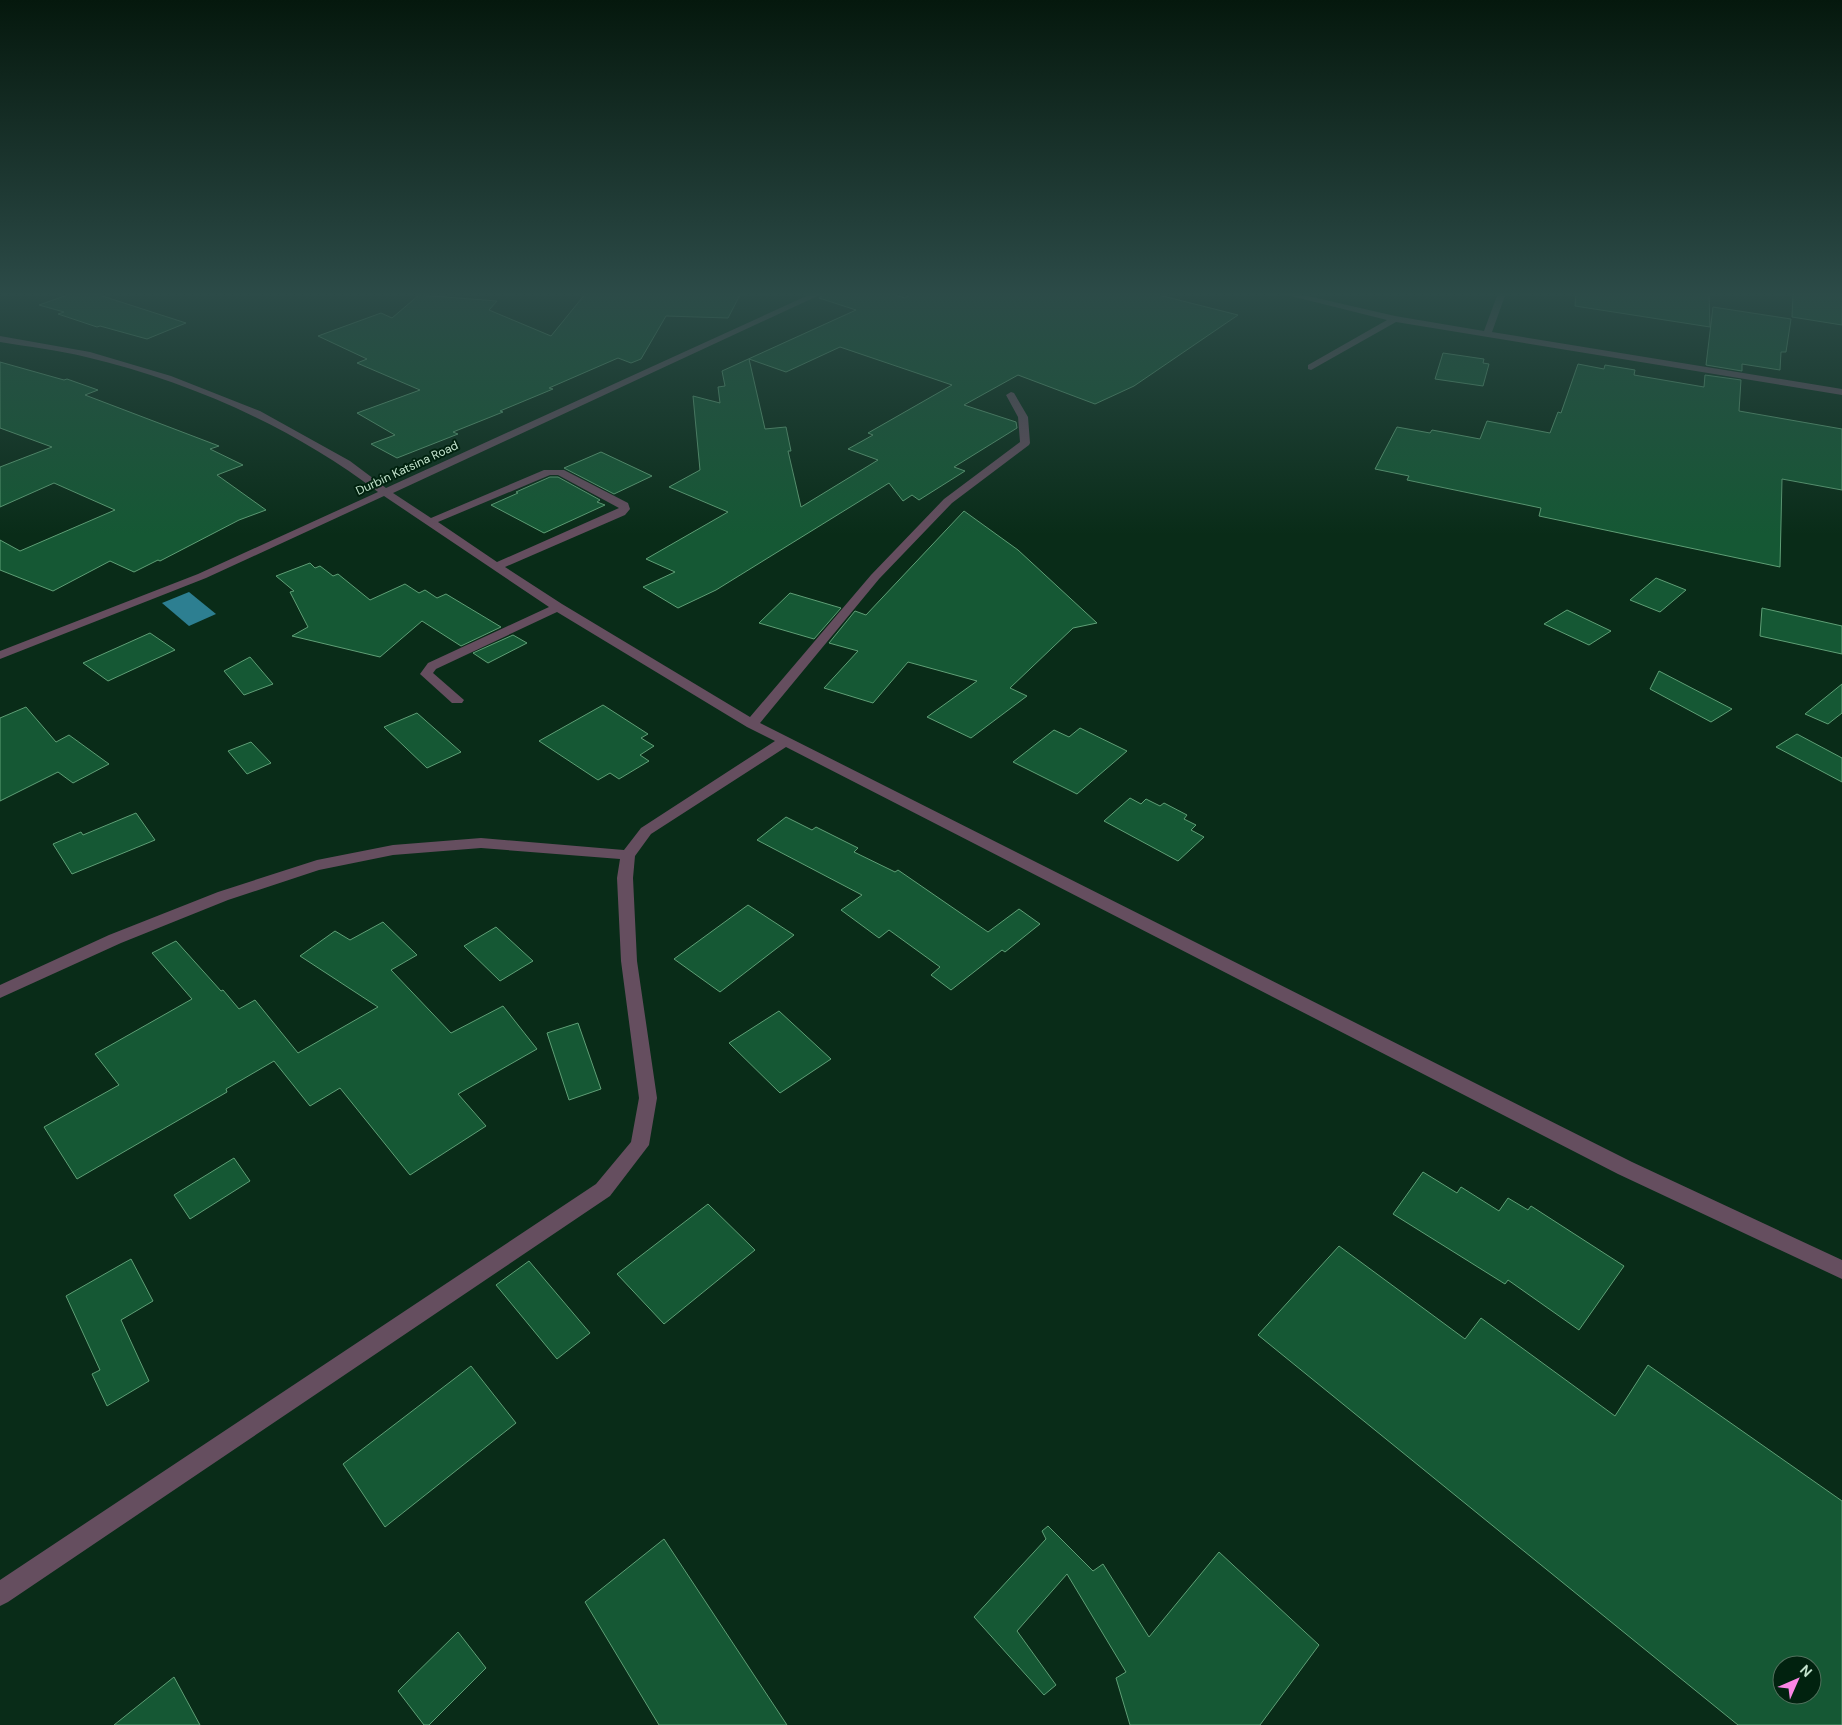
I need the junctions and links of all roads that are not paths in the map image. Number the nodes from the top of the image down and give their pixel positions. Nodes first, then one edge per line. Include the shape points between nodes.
1 (153, 374) edge
2 (644, 374) edge
3 (1729, 374) edge
4 (1842, 392) edge
5 (1011, 395) dead end
6 (385, 492) junction
7 (430, 522) junction
8 (497, 566) junction
9 (558, 607) junction
10 (2, 652) edge
11 (457, 700) dead end
12 (752, 724) junction
13 (785, 741) junction
14 (628, 855) junction
15 (0, 992) edge
16 (1842, 1270) edge
17 (0, 1594) edge

1 - 6 street via 257,413 346,463
2 - 6 street, Durbin Katsina Road
3 - 4 street
5 - 12 street via 1023,418 1025,443 948,500 875,577
6 - 7 street
6 - 10 street, Durbin Katsina Road via 202,576
7 - 8 street
7 - 8 street via 548,472 560,472 624,505 621,513
8 - 9 street
9 - 11 street via 432,666 426,674
9 - 12 street
12 - 13 street
13 - 14 street via 646,831
13 - 16 street via 1599,1154
14 - 15 street via 481,843 393,850 318,865 224,896 115,939
14 - 17 street via 625,878 629,961 648,1098 640,1145 603,1190

